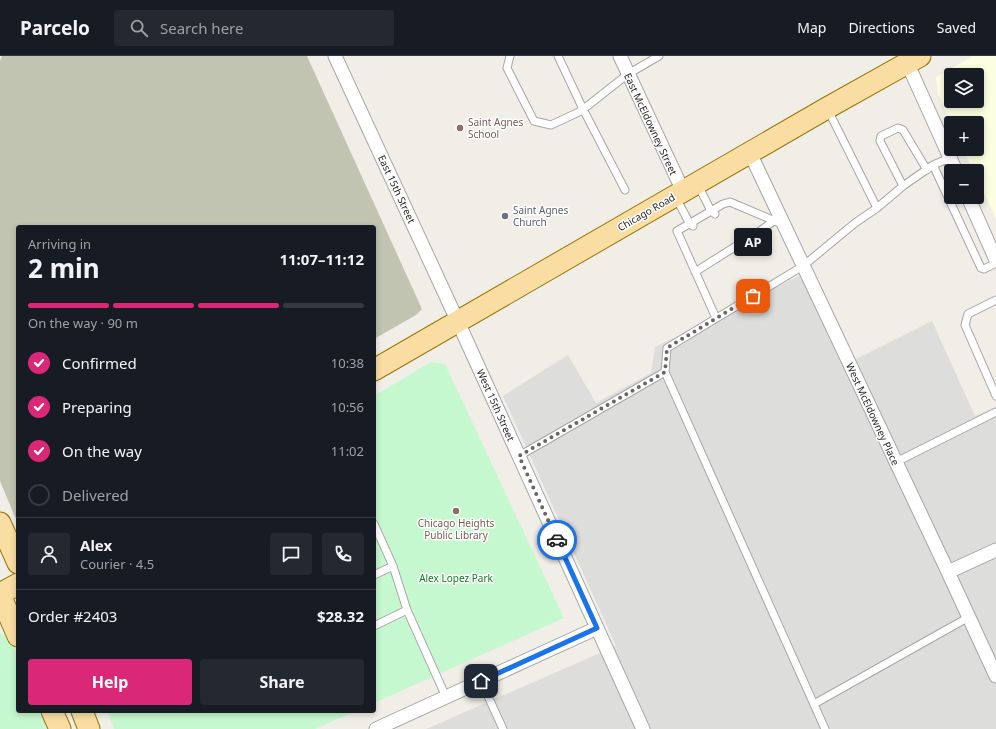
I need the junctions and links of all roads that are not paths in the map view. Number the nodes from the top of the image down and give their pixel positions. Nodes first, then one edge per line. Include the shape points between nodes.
1 (335, 56) edge
2 (510, 56) edge
3 (558, 56) edge
4 (620, 56) edge
5 (659, 56) edge
6 (910, 58) edge
7 (628, 74) junction
8 (827, 108) junction
9 (583, 109) junction
10 (750, 153) junction
11 (950, 158) junction
12 (953, 164) edge
13 (933, 165) junction
14 (927, 170) junction
15 (903, 186) junction
16 (625, 190) dead end
17 (685, 190) junction
18 (971, 204) edge
19 (877, 208) junction
20 (713, 212) junction
21 (779, 222) junction
22 (692, 225) junction
23 (996, 261) edge
24 (803, 266) junction
25 (695, 272) junction
26 (996, 300) edge
27 (716, 318) junction
28 (458, 322) junction
29 (376, 369) edge
30 (665, 372) junction
31 (996, 396) edge
32 (996, 412) edge
33 (519, 456) junction
34 (896, 462) junction
35 (0, 523) edge
36 (376, 528) edge
37 (996, 550) edge
38 (12, 557) edge
39 (393, 566) junction
40 (948, 572) junction
41 (376, 573) edge
42 (16, 585) edge
43 (0, 594) edge
44 (407, 610) junction
45 (969, 617) junction
46 (376, 625) edge
47 (597, 628) junction
48 (16, 631) edge
49 (996, 676) edge
50 (481, 681) junction
51 (446, 696) junction
52 (814, 704) junction
53 (53, 713) edge
54 (83, 713) edge
55 (60, 729) edge
56 (89, 729) edge
57 (376, 729) edge
58 (503, 729) edge
59 (643, 729) edge
60 (825, 729) edge

1 - 28 street, East 15th Street
2 - 9 lane via 507,68 534,120 551,125
3 - 9 lane
4 - 7 street, East McEldowney Street
5 - 7 lane
6 - 8 main road, Chicago Road
6 - 11 street
7 - 9 lane
7 - 17 street, East McEldowney Street
8 - 10 main road, Chicago Road
8 - 19 lane
9 - 16 lane
10 - 17 main road, Chicago Road
10 - 21 street, West McEldowney Place
11 - 12 street
11 - 13 lane
13 - 14 lane
13 - 23 lane via 981,268 984,269
14 - 15 lane
14 - 15 lane via 903,130 898,128 881,136 880,141
15 - 19 lane
17 - 20 lane
17 - 22 lane
17 - 28 main road, Chicago Road
18 - 23 street
19 - 24 lane
20 - 21 lane via 730,202
20 - 22 lane
21 - 24 street, West McEldowney Place
21 - 25 lane via 741,239
22 - 25 lane via 677,231
24 - 27 lane
24 - 34 street, West McEldowney Place
25 - 27 lane
26 - 31 lane via 968,314 965,325
27 - 30 lane via 667,348
28 - 29 main road, Chicago Road
28 - 33 street, West 15th Street
30 - 33 lane
30 - 52 lane
32 - 34 lane
33 - 47 street, West 15th Street
34 - 40 street, West McEldowney Place
35 - 38 main road
36 - 39 lane
37 - 40 street
39 - 41 lane
39 - 44 lane
40 - 45 street, West McEldowney Place
42 - 43 main road
43 - 48 main road
44 - 46 lane
44 - 51 lane
45 - 49 street, West McEldowney Place
45 - 52 lane
47 - 50 street
47 - 59 street, West 15th Street
50 - 51 street
50 - 58 lane
51 - 57 street
52 - 60 lane
53 - 55 main road
54 - 56 main road

